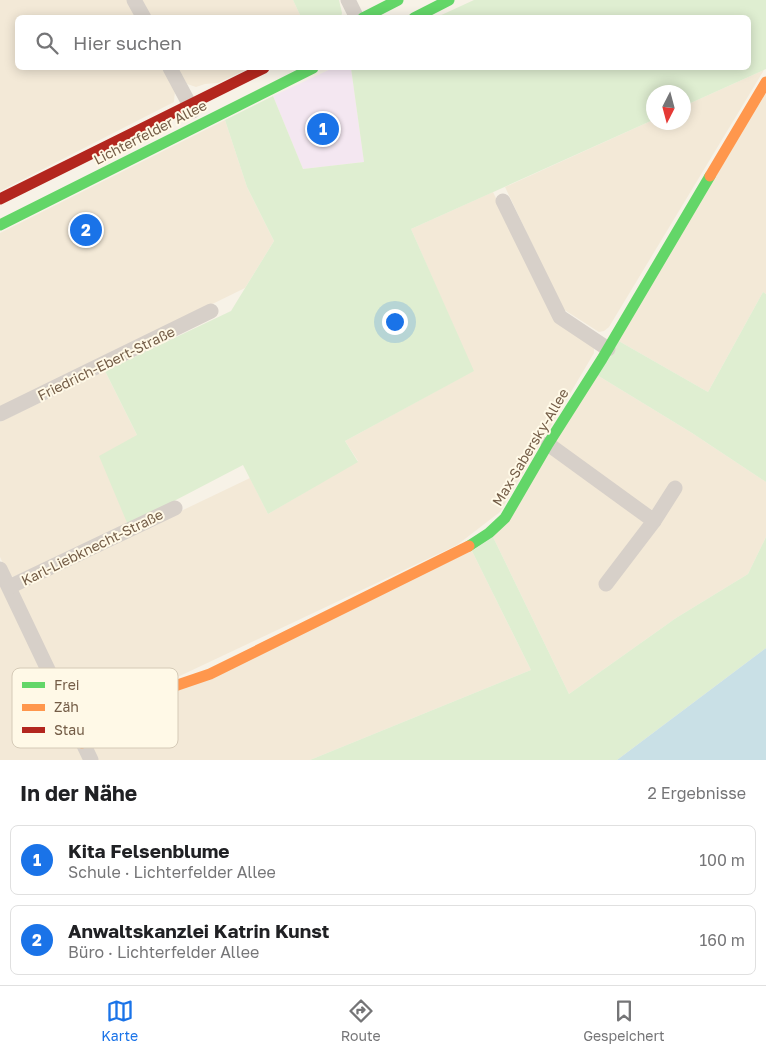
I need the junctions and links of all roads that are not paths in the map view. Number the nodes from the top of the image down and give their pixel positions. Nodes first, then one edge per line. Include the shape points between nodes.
1 (134, 0) edge
2 (348, 0) edge
3 (398, 0) edge
4 (449, 0) edge
5 (142, 15) edge
6 (356, 15) edge
7 (369, 15) edge
8 (420, 15) edge
9 (171, 70) edge
10 (260, 70) edge
11 (309, 70) edge
12 (766, 82) edge
13 (190, 105) junction
14 (200, 124) junction
15 (0, 199) edge
16 (503, 201) dead end
17 (0, 224) edge
18 (211, 311) dead end
19 (608, 349) junction
20 (0, 414) edge
21 (548, 444) junction
22 (675, 488) dead end
23 (175, 508) dead end
24 (654, 520) junction
25 (0, 569) edge
26 (606, 584) dead end
27 (9, 587) junction
28 (47, 668) edge
29 (178, 685) edge
30 (85, 748) edge
31 (91, 760) edge

1 - 5 street
2 - 6 street
3 - 7 street
4 - 8 street
9 - 13 street
10 - 13 street, Lichterfelder Allee
11 - 14 street, Lichterfelder Allee
12 - 19 street, Max-Sabersky-Allee
13 - 14 street
13 - 15 street, Lichterfelder Allee
14 - 17 street, Lichterfelder Allee
16 - 19 street via 560,316
18 - 20 street, Friedrich-Ebert-Straße
19 - 21 street, Max-Sabersky-Allee
21 - 24 street
21 - 29 street, Max-Sabersky-Allee via 505,518 469,546 210,674
22 - 24 street
23 - 27 street, Karl-Liebknecht-Straße
24 - 26 street
25 - 27 street
27 - 28 street
30 - 31 street

